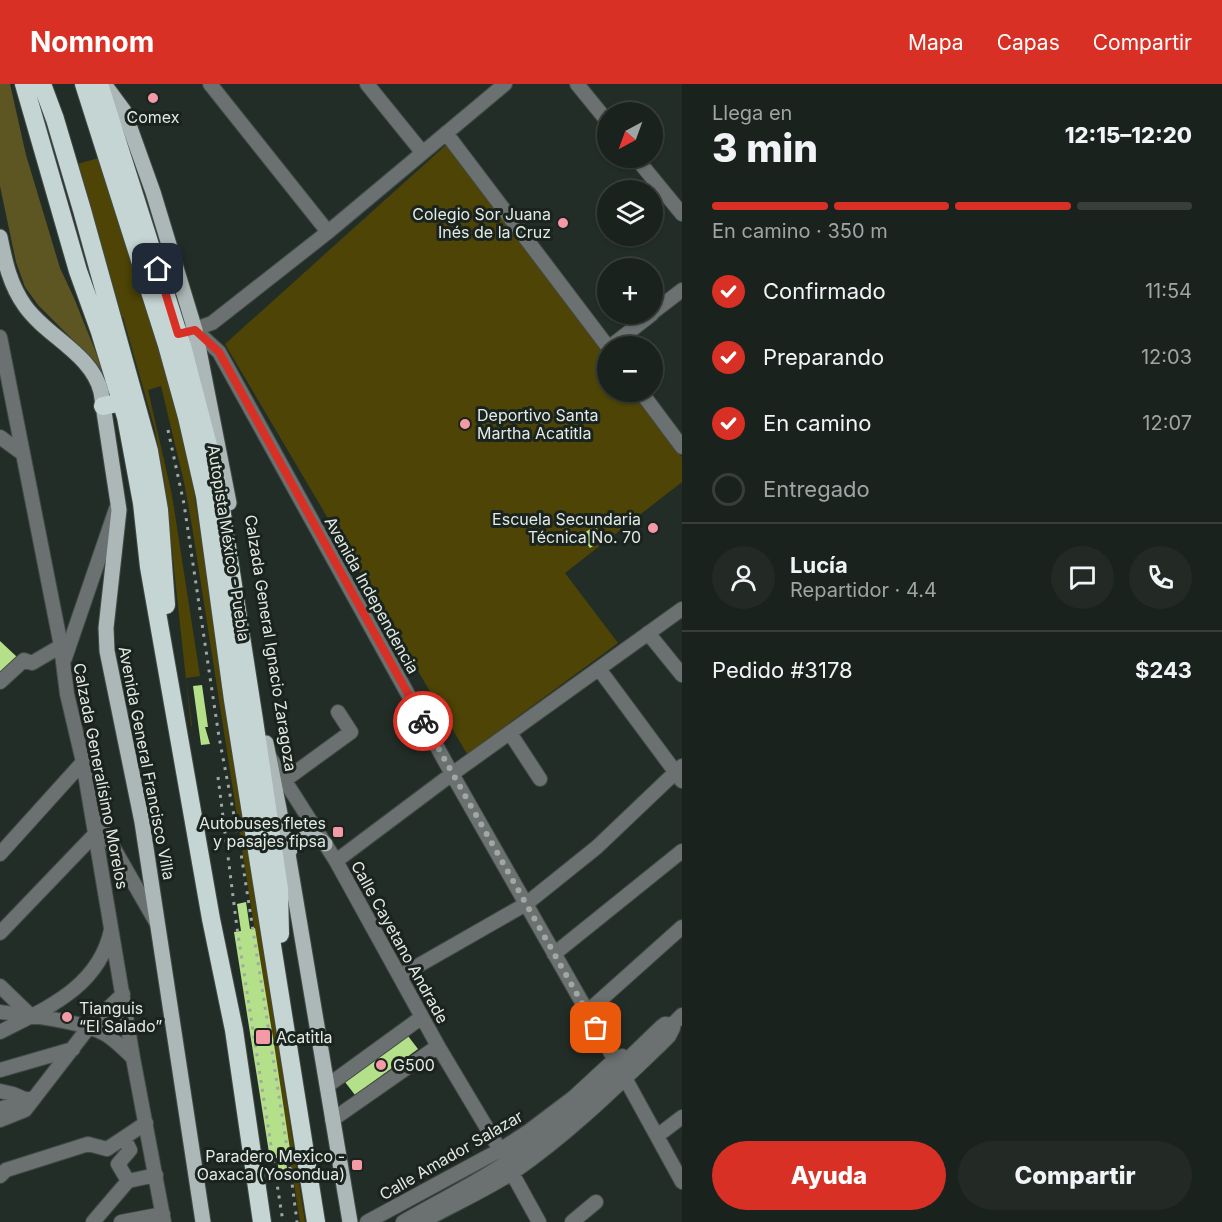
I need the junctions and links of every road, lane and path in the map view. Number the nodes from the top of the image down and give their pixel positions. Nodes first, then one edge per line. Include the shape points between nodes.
1 (24, 84) edge
2 (42, 84) edge
3 (84, 84) edge
4 (99, 84) edge
5 (104, 84) edge
6 (210, 84) edge
7 (367, 84) edge
8 (506, 84) edge
9 (577, 84) edge
10 (597, 109) edge
11 (446, 133) junction
12 (422, 152) junction
13 (644, 168) edge
14 (682, 214) edge
15 (328, 232) junction
16 (0, 237) edge
17 (682, 290) edge
18 (663, 305) edge
19 (638, 324) edge
20 (187, 332) junction
21 (601, 336) edge
22 (623, 336) edge
23 (0, 337) edge
24 (3, 373) edge
25 (122, 402) junction
26 (648, 402) edge
27 (103, 406) junction
28 (0, 437) edge
29 (682, 447) edge
30 (22, 453) junction
31 (119, 498) junction
32 (682, 609) edge
33 (648, 633) junction
34 (61, 646) junction
35 (63, 664) junction
36 (168, 667) junction
37 (599, 669) junction
38 (682, 675) edge
39 (0, 682) edge
40 (338, 712) dead end
41 (254, 720) junction
42 (510, 733) junction
43 (268, 753) junction
44 (83, 762) junction
45 (680, 773) edge
46 (452, 774) junction
47 (540, 779) dead end
48 (285, 780) junction
49 (92, 809) junction
50 (96, 833) junction
51 (325, 844) junction
52 (682, 851) edge
53 (0, 854) edge
54 (288, 854) junction
55 (336, 861) junction
56 (526, 904) junction
57 (112, 925) junction
58 (159, 927) junction
59 (682, 927) edge
60 (0, 933) edge
61 (554, 954) junction
62 (400, 976) junction
63 (0, 986) edge
64 (123, 994) junction
65 (0, 1012) edge
66 (587, 1012) junction
67 (31, 1016) junction
68 (423, 1017) junction
69 (284, 1020) junction
70 (677, 1020) edge
71 (89, 1027) junction
72 (0, 1032) edge
73 (438, 1046) junction
74 (73, 1049) junction
75 (640, 1056) junction
76 (133, 1058) junction
77 (620, 1069) junction
78 (0, 1070) edge
79 (327, 1086) junction
80 (0, 1091) edge
81 (32, 1099) junction
82 (0, 1109) edge
83 (682, 1117) edge
84 (0, 1120) edge
85 (332, 1120) junction
86 (146, 1123) junction
87 (657, 1136) junction
88 (124, 1138) junction
89 (500, 1150) junction
90 (512, 1173) junction
91 (156, 1175) junction
92 (0, 1176) edge
93 (128, 1181) junction
94 (682, 1182) edge
95 (596, 1202) dead end
96 (164, 1218) edge
97 (93, 1222) edge
98 (121, 1222) edge
99 (203, 1222) edge
100 (262, 1222) edge
101 (316, 1222) edge
102 (350, 1222) edge
103 (367, 1222) edge
104 (403, 1222) edge
105 (422, 1222) edge
106 (539, 1222) edge
107 (572, 1222) edge

1 - 25 highway via 78,271
2 - 36 highway via 85,220 149,451 165,568
3 - 69 highway, Autopista México - Puebla via 166,345 204,496
4 - 20 highway, Calzada General Ignacio Zaragoza
5 - 20 main road, Calzada General Ignacio Zaragoza via 124,111 150,183
6 - 15 street
7 - 12 street
8 - 11 street
9 - 10 street
11 - 12 street
11 - 21 street
12 - 15 street
13 - 14 street
15 - 20 street via 212,323
16 - 27 main road, Avenida General Francisco Villa via 7,272 20,297 42,325 90,369 99,382
17 - 18 street
19 - 22 street
20 - 41 highway, Calzada General Ignacio Zaragoza via 219,495
20 - 43 main road, Calzada General Ignacio Zaragoza via 230,505
20 - 46 street, Avenida Independencia via 219,352
23 - 24 street, Calzada Generalísimo Morelos
24 - 30 street, Calzada Generalísimo Morelos
25 - 27 highway
25 - 36 highway
26 - 29 street
27 - 31 main road, Avenida General Francisco Villa
28 - 30 street
30 - 34 street, Calzada Generalísimo Morelos
31 - 35 street
31 - 58 main road, Avenida General Francisco Villa via 106,642
32 - 33 street
33 - 37 street
33 - 38 street
34 - 35 street, Calzada Generalísimo Morelos
34 - 39 street via 32,663 24,660
35 - 44 street, Calzada Generalísimo Morelos
36 - 100 highway via 234,1030
37 - 42 street
37 - 45 street
40 - 48 street via 351,732
41 - 43 highway
41 - 69 highway via 279,889
42 - 46 street
42 - 47 street
43 - 48 street, Calle Cayetano Andrade
43 - 54 main road, Calzada General Ignacio Zaragoza
44 - 49 street, Calzada Generalísimo Morelos
44 - 53 street
45 - 56 street
46 - 55 street
46 - 56 street, Avenida Independencia
48 - 51 street, Calle Cayetano Andrade
49 - 50 street, Calzada Generalísimo Morelos
49 - 58 street
50 - 57 street, Calzada Generalísimo Morelos
50 - 60 street
51 - 54 main road via 304,837 292,845
51 - 55 street, Calle Cayetano Andrade
52 - 61 street
54 - 79 main road, Calzada General Ignacio Zaragoza
55 - 62 street, Calle Cayetano Andrade
56 - 61 street, Avenida Independencia
56 - 62 street
57 - 64 street, Calzada Generalísimo Morelos
57 - 67 street via 102,955 84,982
58 - 99 main road, Avenida General Francisco Villa
59 - 66 street
61 - 66 street, Avenida Independencia
62 - 68 street, Calle Cayetano Andrade
63 - 67 street
64 - 71 street
64 - 76 street, Calzada Generalísimo Morelos
65 - 67 street
66 - 77 street, Avenida Independencia
67 - 71 street
67 - 72 street
68 - 73 street, Calle Cayetano Andrade
68 - 79 street
69 - 101 highway
70 - 75 street, Calle Amador Salazar via 661,1027
71 - 74 street
71 - 76 street via 105,1034
73 - 85 street
73 - 89 street, Calle Cayetano Andrade
74 - 78 street
74 - 81 street
75 - 77 street, Calle Amador Salazar
75 - 77 street, Calle Amador Salazar
76 - 86 street, Calzada Generalísimo Morelos
77 - 87 street, Avenida Independencia
77 - 89 street, Calle Amador Salazar
77 - 90 street, Calle Amador Salazar via 587,1115
77 - 104 street, Calle Amador Salazar via 512,1159
79 - 85 main road, Calzada General Ignacio Zaragoza
80 - 81 street
81 - 82 street
81 - 84 street via 22,1112
83 - 87 street
85 - 102 main road, Calzada General Ignacio Zaragoza
86 - 88 street
86 - 91 street, Calzada Generalísimo Morelos
87 - 94 street, Avenida Independencia
88 - 92 street via 107,1149 88,1144 6,1170
88 - 93 street via 130,1150 118,1164
89 - 103 street, Calle Amador Salazar
90 - 105 street, Calle Amador Salazar
90 - 106 street
91 - 93 street
91 - 96 street, Calzada Generalísimo Morelos
93 - 97 street
95 - 107 street
96 - 98 street

